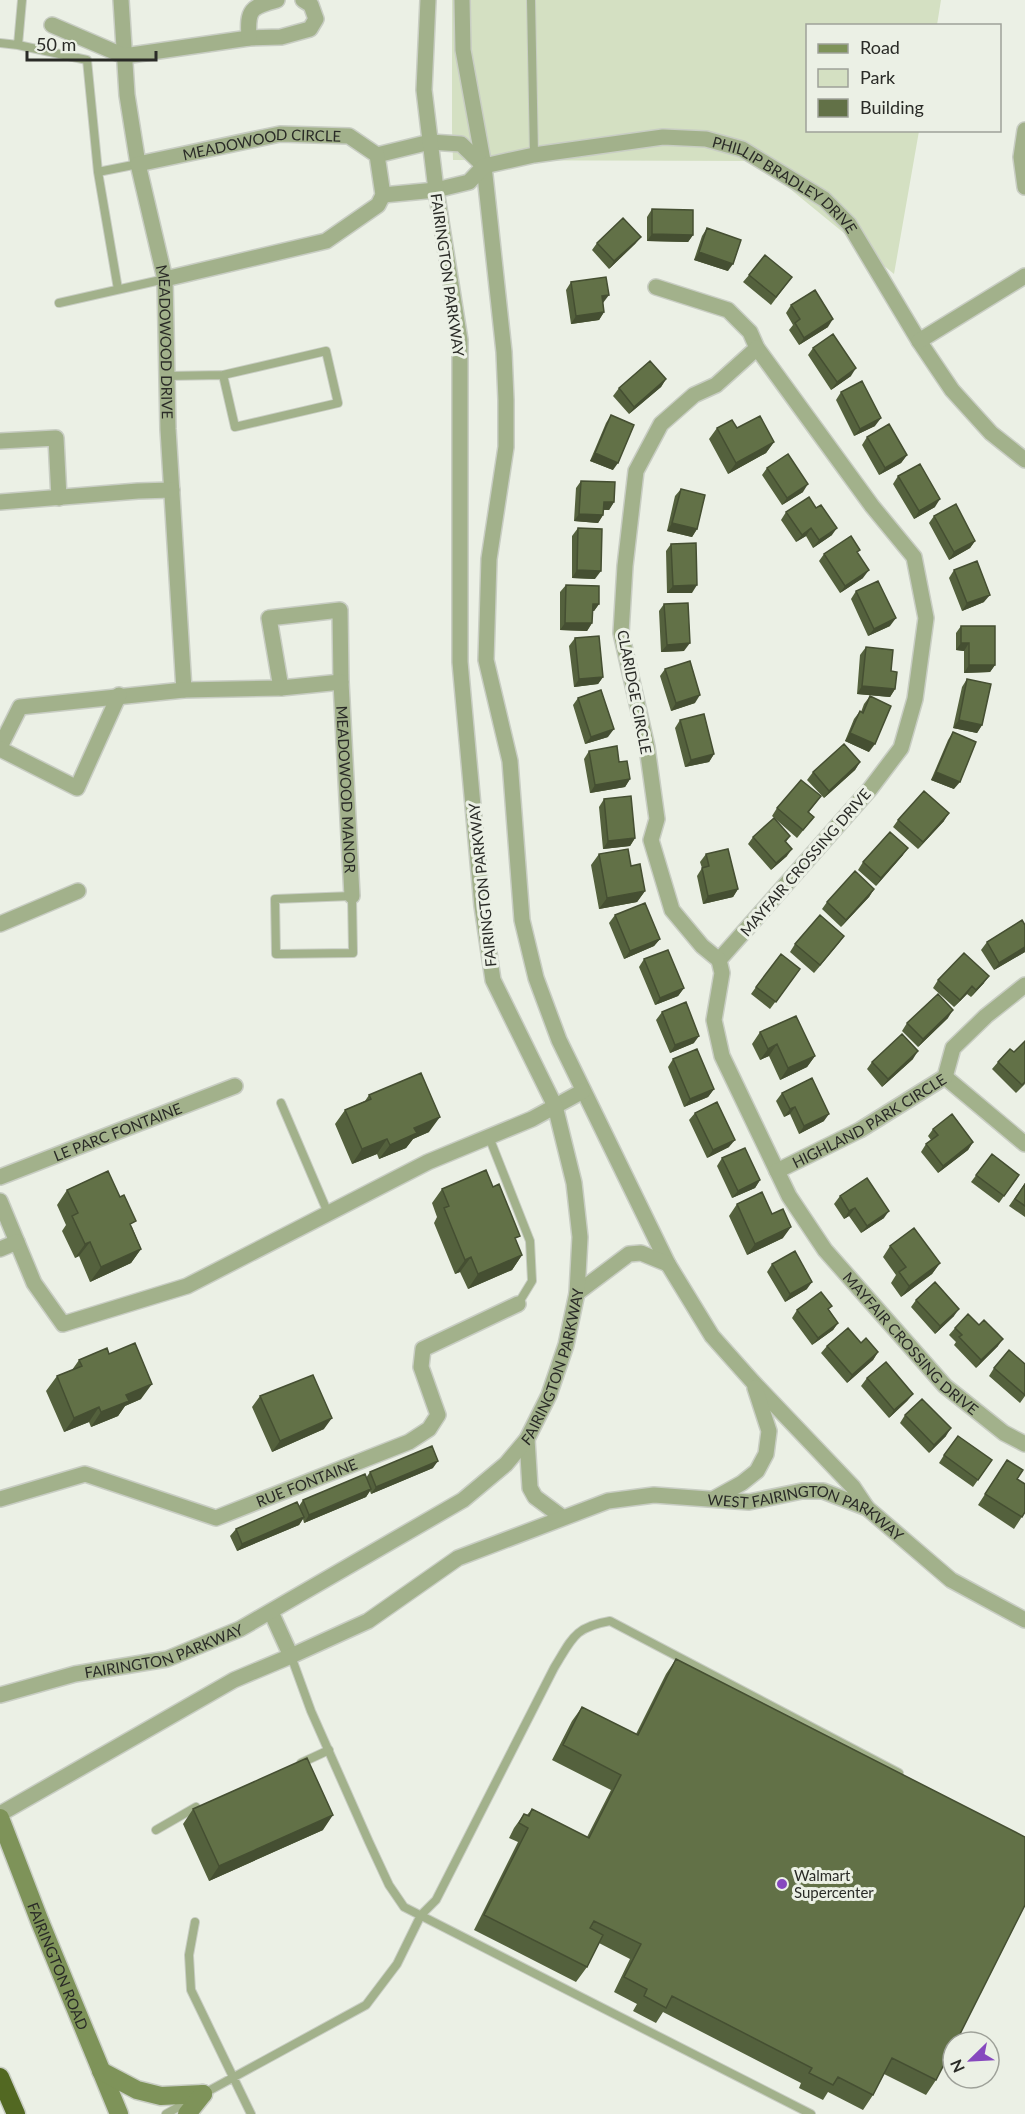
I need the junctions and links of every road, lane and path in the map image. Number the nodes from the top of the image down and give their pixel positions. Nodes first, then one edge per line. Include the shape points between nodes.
1 (22, 0) edge
2 (121, 0) edge
3 (277, 0) edge
4 (303, 0) edge
5 (429, 0) edge
6 (462, 0) edge
7 (531, 0) edge
8 (52, 25) dead end
9 (249, 38) junction
10 (0, 43) edge
11 (18, 45) junction
12 (124, 56) junction
13 (1025, 130) edge
14 (430, 142) junction
15 (534, 154) junction
16 (377, 155) junction
17 (138, 164) junction
18 (484, 166) junction
19 (98, 172) junction
20 (1025, 187) edge
21 (436, 190) junction
22 (383, 195) junction
23 (1025, 276) edge
24 (165, 279) junction
25 (656, 287) dead end
26 (118, 290) junction
27 (59, 303) dead end
28 (919, 341) junction
29 (757, 348) junction
30 (223, 375) junction
31 (167, 376) junction
32 (0, 441) edge
33 (1025, 460) edge
34 (172, 490) junction
35 (59, 498) junction
36 (0, 502) edge
37 (341, 682) junction
38 (281, 688) junction
39 (184, 690) junction
40 (119, 695) junction
41 (0, 748) edge
42 (78, 891) dead end
43 (352, 896) junction
44 (0, 924) edge
45 (719, 960) junction
46 (1025, 985) edge
47 (945, 1077) junction
48 (235, 1086) dead end
49 (584, 1090) junction
50 (281, 1103) dead end
51 (555, 1106) junction
52 (489, 1137) junction
53 (1025, 1144) edge
54 (777, 1171) junction
55 (0, 1177) edge
56 (0, 1201) edge
57 (328, 1213) junction
58 (17, 1242) junction
59 (0, 1249) edge
60 (668, 1264) junction
61 (577, 1293) junction
62 (518, 1304) joint
63 (753, 1383) junction
64 (527, 1439) junction
65 (1025, 1444) edge
66 (715, 1498) junction
67 (0, 1499) edge
68 (867, 1508) junction
69 (562, 1517) junction
70 (271, 1611) junction
71 (1025, 1620) edge
72 (291, 1656) junction
73 (0, 1695) edge
74 (329, 1750) junction
75 (300, 1764) edge
76 (911, 1779) edge
77 (196, 1807) edge
78 (0, 1816) edge
79 (156, 1830) dead end
80 (421, 1915) junction
81 (195, 1922) dead end
82 (101, 2071) junction
83 (0, 2077) edge
84 (233, 2078) junction
85 (202, 2094) junction
86 (16, 2114) edge
87 (119, 2114) edge
88 (166, 2114) edge
89 (187, 2114) edge
90 (251, 2114) edge
91 (811, 2114) edge

1 - 11 lane
2 - 12 street, MEADOWOOD DRIVE
3 - 9 street via 256,6 250,13
4 - 9 street via 311,6 316,19 310,29 281,37
5 - 14 street, FAIRINGTON PARKWAY via 424,90
6 - 18 street via 463,50
7 - 15 lane
8 - 12 street
9 - 12 street
10 - 11 lane
11 - 19 lane via 87,60
12 - 17 street, MEADOWOOD DRIVE
13 - 20 street
14 - 16 street
14 - 18 street via 461,144
14 - 21 street, FAIRINGTON PARKWAY
15 - 18 street, PHILLIP BRADLEY DRIVE
15 - 28 street, PHILLIP BRADLEY DRIVE via 663,137 706,139 742,149 824,200 849,224
16 - 17 street, MEADOWOOD CIRCLE via 349,136 280,134
16 - 22 street
17 - 19 lane
17 - 24 street, MEADOWOOD DRIVE
18 - 21 street, PHILLIP BRADLEY DRIVE via 469,183
18 - 49 street via 506,400 506,447 489,559 486,660 510,761 522,920 536,978 559,1040
19 - 26 lane
21 - 22 street
21 - 51 street, FAIRINGTON PARKWAY via 460,340 460,662 482,906 493,980
22 - 24 street via 378,205 326,241
23 - 28 street
24 - 26 lane
24 - 31 street, MEADOWOOD DRIVE
25 - 29 street, MAYFAIR CROSSING DRIVE via 728,309 750,332
26 - 27 lane
28 - 33 street, PHILLIP BRADLEY DRIVE via 952,390 991,433
29 - 45 street, CLARIDGE CIRCLE via 716,385 694,394 661,424 636,471 625,566 621,633 653,788 657,819 651,840 672,909
29 - 45 street, MAYFAIR CROSSING DRIVE via 914,557 926,618 915,699 901,748 870,789
30 - 30 lane via 326,351 338,403 235,427
30 - 31 lane
31 - 34 street, MEADOWOOD DRIVE
32 - 35 street via 56,438
34 - 35 street
34 - 39 street, MEADOWOOD DRIVE
35 - 36 street
37 - 38 street
37 - 38 street, MEADOWOOD MANOR via 340,610 269,618
37 - 43 street, MEADOWOOD MANOR
38 - 39 street
39 - 40 street
40 - 41 street via 20,707
40 - 41 street via 77,788
42 - 44 street
43 - 43 lane via 353,952 276,954 275,899
45 - 54 street, MAYFAIR CROSSING DRIVE via 722,973 714,1020 722,1056
46 - 47 street, HIGHLAND PARK CIRCLE via 953,1048
47 - 53 street
47 - 54 street, HIGHLAND PARK CIRCLE via 860,1130
48 - 55 street, LE PARC FONTAINE
49 - 51 street
49 - 60 street
50 - 57 lane
51 - 52 street
51 - 61 street, FAIRINGTON PARKWAY via 574,1183 580,1237
52 - 57 street via 428,1162
52 - 62 lane via 530,1241 532,1281
54 - 65 street, MAYFAIR CROSSING DRIVE via 825,1250 945,1386 1004,1433
56 - 58 street
57 - 58 street via 187,1286 63,1324 34,1283
58 - 59 street
60 - 61 street via 641,1253 628,1254
60 - 63 street via 712,1336
61 - 64 street, FAIRINGTON PARKWAY via 566,1345 549,1395
62 - 67 street, RUE FONTAINE via 423,1349 421,1367 438,1415 429,1429 409,1442 216,1518 85,1474
63 - 66 street via 769,1431 766,1454 758,1471
63 - 68 street via 854,1487
64 - 69 street via 530,1488 535,1497
64 - 70 street, FAIRINGTON PARKWAY via 507,1464 463,1500
66 - 68 street, WEST FAIRINGTON PARKWAY via 749,1502 802,1491 823,1491
66 - 69 street, WEST FAIRINGTON PARKWAY via 654,1495 620,1499
68 - 71 street, WEST FAIRINGTON PARKWAY via 951,1580
69 - 72 street via 458,1558 368,1621
70 - 72 street
70 - 73 street, FAIRINGTON PARKWAY via 240,1629 167,1659 75,1674
72 - 74 lane
72 - 78 street via 234,1680
74 - 75 lane
74 - 80 lane via 389,1885 404,1907
76 - 80 lane via 610,1621 591,1624 575,1634 554,1668 436,1900
77 - 79 lane
78 - 82 street, FAIRINGTON ROAD
80 - 84 lane via 397,1964 366,2005
80 - 91 lane
81 - 84 lane via 189,1955 191,1990
82 - 85 street via 137,2090 161,2096
82 - 87 street, FAIRINGTON ROAD
83 - 86 highway
84 - 85 lane
84 - 90 lane
85 - 88 lane
85 - 89 street

